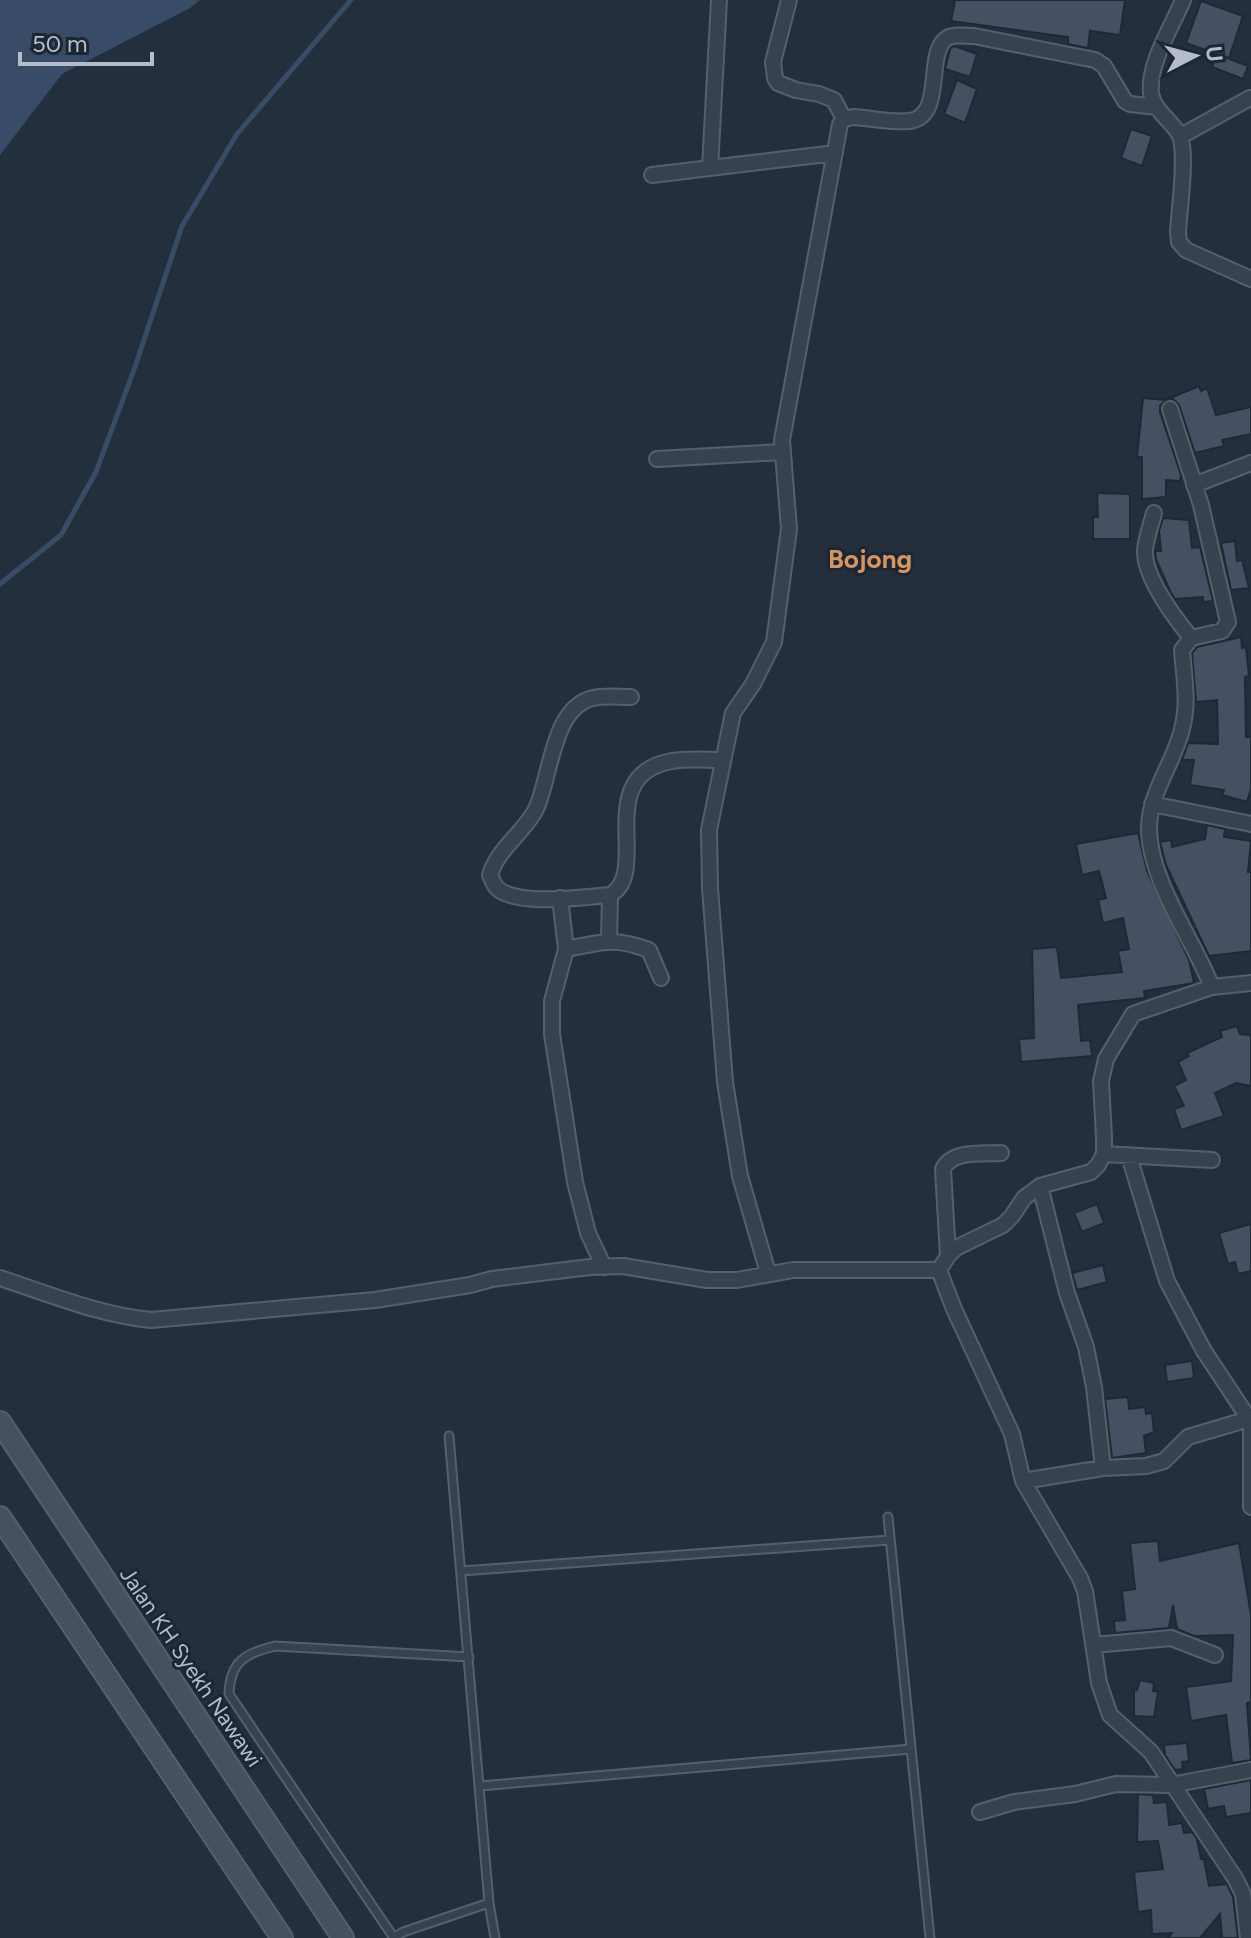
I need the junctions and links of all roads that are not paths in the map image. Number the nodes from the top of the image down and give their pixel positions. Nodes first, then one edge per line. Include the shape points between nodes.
1 (719, 0) edge
2 (789, 0) edge
3 (1183, 0) edge
4 (1250, 98) edge
5 (1157, 107) junction
6 (844, 119) junction
7 (1181, 136) junction
8 (835, 153) junction
9 (710, 168) junction
10 (652, 175) dead end
11 (1251, 279) edge
12 (1170, 409) dead end
13 (782, 452) junction
14 (657, 459) dead end
15 (1251, 463) edge
16 (1194, 485) junction
17 (1154, 513) dead end
18 (1191, 638) junction
19 (631, 697) dead end
20 (723, 760) junction
21 (1152, 804) junction
22 (1251, 824) edge
23 (610, 895) junction
24 (560, 898) junction
25 (609, 940) junction
26 (566, 949) junction
27 (661, 978) dead end
28 (1251, 983) edge
29 (1212, 987) junction
30 (1001, 1153) dead end
31 (1104, 1154) junction
32 (1129, 1156) junction
33 (1212, 1160) dead end
34 (1040, 1186) junction
35 (948, 1256) junction
36 (604, 1267) junction
37 (939, 1270) junction
38 (768, 1273) junction
39 (0, 1278) edge
40 (1250, 1419) edge
41 (0, 1422) edge
42 (449, 1436) dead end
43 (1103, 1468) junction
44 (1023, 1481) junction
45 (1251, 1507) edge
46 (0, 1517) edge
47 (888, 1517) dead end
48 (890, 1540) junction
49 (461, 1571) junction
50 (1094, 1645) junction
51 (1215, 1655) dead end
52 (469, 1657) junction
53 (911, 1749) junction
54 (1251, 1770) edge
55 (1171, 1785) junction
56 (480, 1786) junction
57 (980, 1812) dead end
58 (489, 1903) junction
59 (1249, 1913) edge
60 (282, 1938) edge
61 (343, 1938) edge
62 (394, 1938) edge
63 (495, 1938) edge
64 (930, 1938) edge
65 (1248, 1938) edge

1 - 9 street
2 - 6 street via 773,62 775,78 834,100
3 - 5 street via 1152,80
4 - 7 street
5 - 6 street via 1125,101 1095,60 954,36 939,47 924,114 911,121
5 - 7 street
6 - 8 street
7 - 11 street via 1179,242
8 - 9 street
8 - 13 street
9 - 10 street
12 - 16 street
13 - 14 street
13 - 20 street via 789,529 774,642 733,713
15 - 16 street
16 - 18 street via 1228,622 1222,631
17 - 18 street via 1145,551 1148,570
18 - 21 street via 1182,650 1183,729
19 - 24 street via 593,698 574,707 536,809 494,861 490,875 496,888 513,896
20 - 23 street via 671,761 644,772 632,787 623,886
20 - 38 street via 709,830 717,1010 740,1176
21 - 22 street
21 - 29 street via 1149,829 1160,878
23 - 24 street
23 - 25 street
24 - 26 street
25 - 26 street
25 - 27 street via 649,950
26 - 36 street via 552,1001 552,1034 575,1182 588,1233
28 - 29 street
29 - 31 street via 1133,1014 1116,1038 1101,1081
30 - 35 street via 947,1161 943,1169
31 - 32 street
31 - 34 street via 1091,1172
32 - 33 street
32 - 40 street via 1167,1281 1204,1351
34 - 35 street via 1003,1225
34 - 43 street via 1086,1347
35 - 37 street
36 - 38 street via 707,1280
36 - 39 street via 492,1279 375,1300 151,1320 101,1311
37 - 38 street
37 - 44 street via 1012,1434
40 - 43 street via 1188,1437 1164,1461
40 - 45 street
41 - 61 main road, Jalan KH Syekh Nawawi
42 - 49 lane
43 - 44 street
44 - 50 street via 1080,1578
46 - 60 main road
47 - 48 lane
48 - 49 lane
48 - 53 lane
49 - 52 lane
50 - 51 street via 1171,1638
50 - 55 street via 1110,1715 1151,1752
52 - 56 lane
52 - 62 lane via 275,1646 256,1650 234,1665 229,1681 229,1694
53 - 56 lane
53 - 64 lane
54 - 55 street
55 - 57 street via 1116,1784
55 - 59 street via 1235,1878
56 - 58 lane
58 - 62 lane
58 - 63 lane
59 - 65 street

